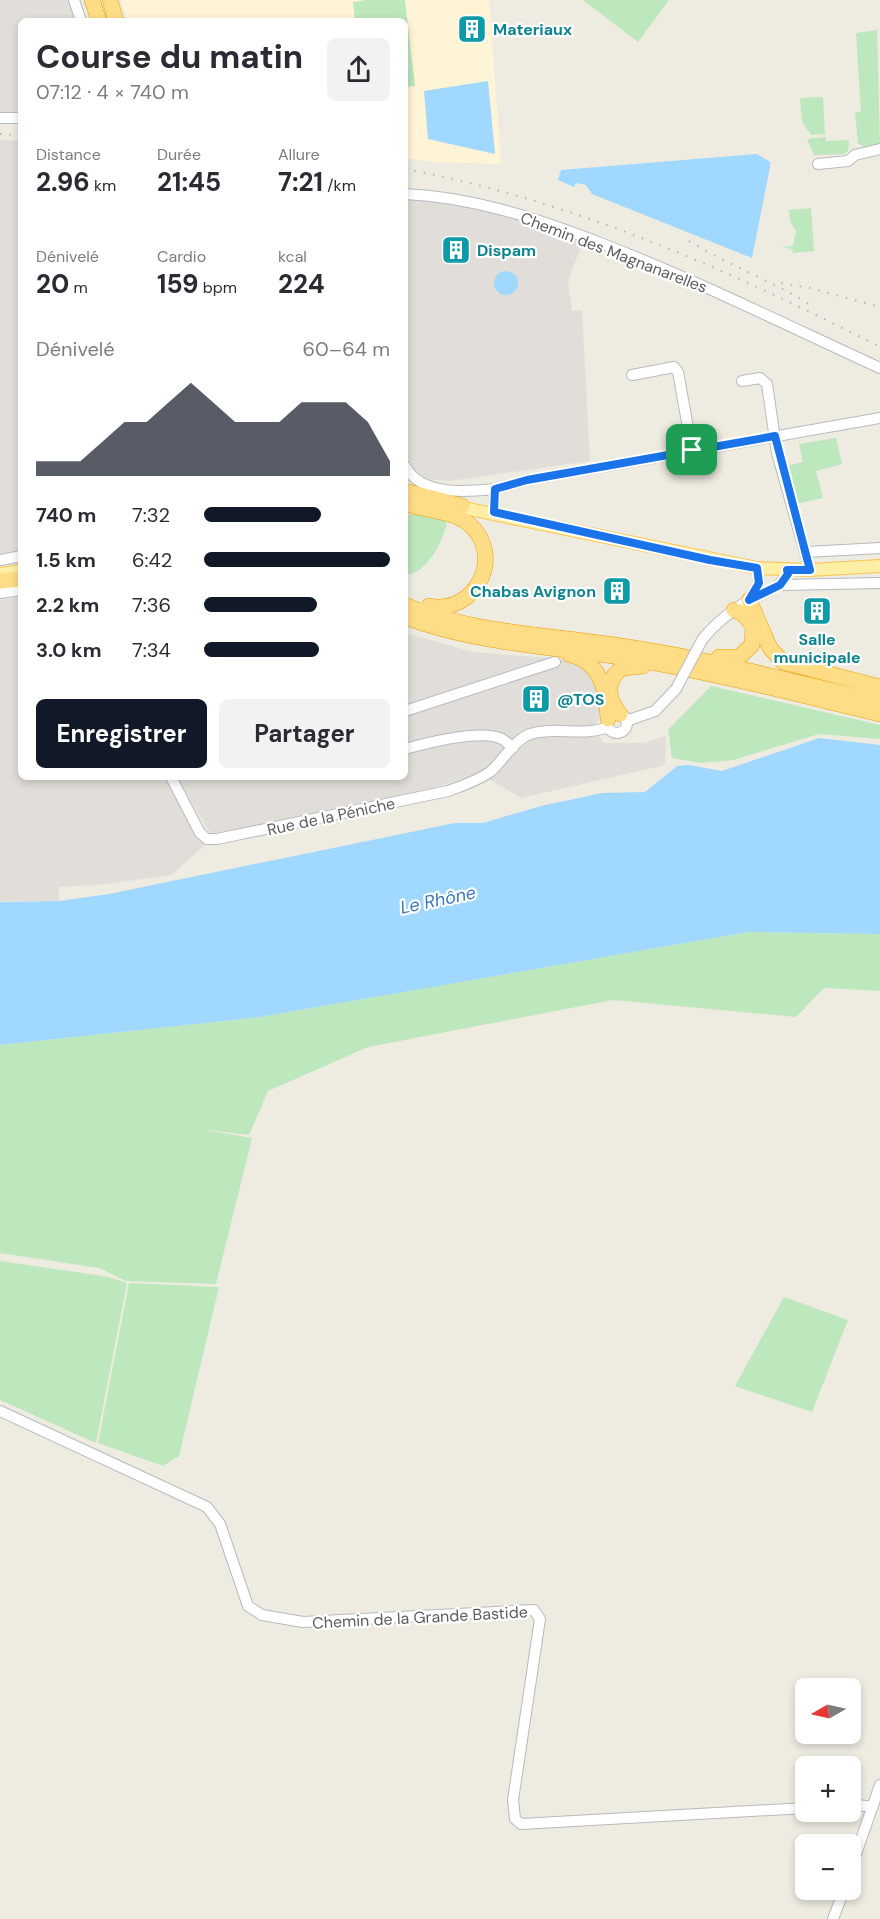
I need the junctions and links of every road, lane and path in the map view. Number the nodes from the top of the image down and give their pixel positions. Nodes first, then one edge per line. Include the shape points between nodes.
1 (74, 0) edge
2 (92, 0) edge
3 (100, 0) edge
4 (110, 0) edge
5 (80, 18) edge
6 (98, 18) edge
7 (105, 18) edge
8 (115, 18) edge
9 (0, 118) edge
10 (18, 118) edge
11 (880, 149) edge
12 (818, 164) dead end
13 (408, 194) edge
14 (880, 368) edge
15 (632, 375) dead end
16 (742, 381) dead end
17 (880, 418) edge
18 (775, 436) junction
19 (692, 450) junction
20 (408, 471) edge
21 (495, 489) junction
22 (408, 492) edge
23 (408, 506) edge
24 (462, 506) junction
25 (494, 512) junction
26 (880, 548) edge
27 (806, 552) junction
28 (18, 557) edge
29 (0, 560) edge
30 (880, 566) edge
31 (757, 568) junction
32 (787, 570) junction
33 (810, 570) junction
34 (18, 571) edge
35 (0, 574) edge
36 (18, 579) edge
37 (0, 581) edge
38 (759, 583) junction
39 (880, 583) edge
40 (776, 587) junction
41 (18, 590) edge
42 (0, 593) edge
43 (408, 599) edge
44 (749, 600) junction
45 (408, 606) edge
46 (734, 610) junction
47 (408, 618) edge
48 (492, 640) junction
49 (683, 656) junction
50 (555, 662) dead end
51 (760, 685) junction
52 (880, 687) edge
53 (880, 702) edge
54 (408, 710) edge
55 (880, 714) edge
56 (616, 720) junction
57 (408, 748) edge
58 (513, 748) junction
59 (173, 780) edge
60 (0, 1411) edge
61 (880, 1785) edge
62 (861, 1805) edge
63 (873, 1807) junction
64 (795, 1809) edge
65 (861, 1840) edge
66 (840, 1900) edge
67 (833, 1919) edge

1 - 5 street
2 - 6 highway
3 - 7 highway
4 - 8 highway
9 - 10 street
11 - 12 street via 848,160
13 - 14 street, Chemin des Magnanarelles via 477,203 544,221 678,273
15 - 19 street via 674,367 678,372
16 - 18 street via 764,380
17 - 18 street
18 - 19 street
18 - 27 street
19 - 21 street
20 - 21 street via 413,479 432,488 471,492
21 - 25 street
22 - 24 highway
23 - 24 main road
23 - 43 highway via 463,520 477,534 484,551 483,577 469,597 453,606 431,607
24 - 25 main road
25 - 31 main road
26 - 27 street
27 - 33 street
28 - 29 street
30 - 33 main road
31 - 32 main road
31 - 38 street
32 - 33 main road
32 - 40 street via 788,574
34 - 35 main road
36 - 37 highway
38 - 40 street
38 - 44 street
39 - 40 street
40 - 44 street, Rue de la Péniche
41 - 42 street
44 - 46 street, Rue de la Péniche
44 - 52 highway via 770,648 783,662
45 - 49 highway via 498,629
46 - 49 highway via 753,626 750,650 732,658
46 - 56 street, Rue de la Péniche, bridge via 702,640 676,689 655,711
47 - 48 highway
48 - 51 highway via 642,660
48 - 56 highway via 500,646 585,660 597,673
49 - 53 highway
50 - 54 street
51 - 55 highway
51 - 56 highway via 628,666 614,675 609,688
56 - 58 street, Rue de la Péniche via 594,732 532,734
57 - 58 street via 489,736 502,739
58 - 59 street, Rue de la Péniche via 490,772 448,791 217,839 207,839 200,833
60 - 64 street, Chemin de la Grande Bastide via 207,1507 220,1524 248,1606 262,1616 303,1622 534,1610 540,1619 513,1800 515,1819 521,1824
61 - 63 street
62 - 63 street
63 - 65 street
66 - 67 street

